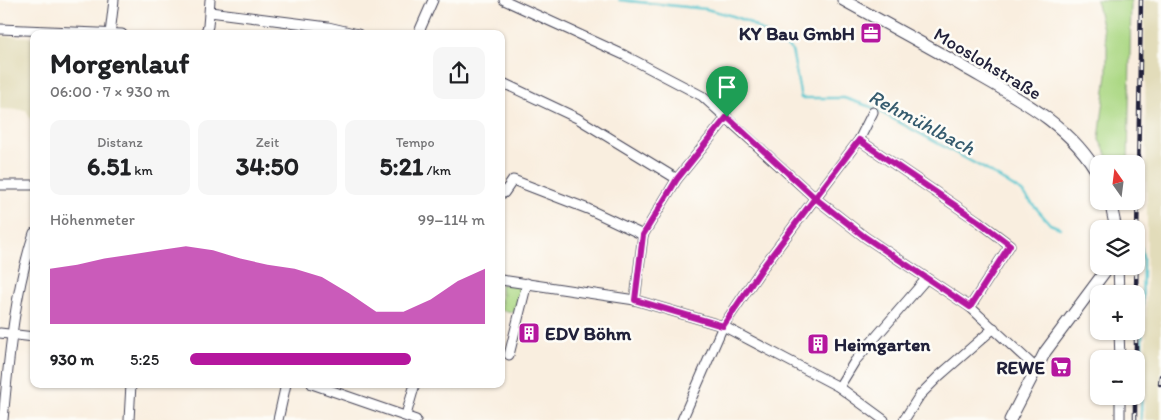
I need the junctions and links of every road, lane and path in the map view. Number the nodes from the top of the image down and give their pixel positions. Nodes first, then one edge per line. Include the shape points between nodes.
1 (114, 0) edge
2 (210, 0) edge
3 (434, 0) edge
4 (504, 0) edge
5 (843, 0) edge
6 (210, 12) junction
7 (0, 29) edge
8 (30, 30) edge
9 (110, 30) edge
10 (206, 30) edge
11 (341, 30) edge
12 (420, 30) edge
13 (505, 84) edge
14 (873, 112) dead end
15 (727, 117) junction
16 (859, 140) junction
17 (1090, 161) edge
18 (677, 179) junction
19 (0, 185) edge
20 (30, 185) edge
21 (505, 192) edge
22 (815, 198) junction
23 (643, 235) junction
24 (30, 245) edge
25 (1103, 275) edge
26 (926, 279) junction
27 (505, 281) edge
28 (527, 284) junction
29 (635, 300) junction
30 (970, 307) junction
31 (723, 326) junction
32 (994, 328) junction
33 (0, 333) edge
34 (12, 334) junction
35 (30, 336) edge
36 (509, 355) dead end
37 (1036, 368) junction
38 (839, 387) junction
39 (131, 388) edge
40 (285, 388) edge
41 (324, 388) edge
42 (414, 388) edge
43 (1120, 405) edge
44 (406, 415) junction
45 (2, 418) edge
46 (130, 420) edge
47 (278, 420) edge
48 (416, 420) edge
49 (682, 420) edge
50 (884, 420) edge
51 (904, 420) edge
52 (1010, 420) edge
53 (1120, 420) edge

1 - 9 street
2 - 6 street
3 - 12 street
4 - 15 street via 624,55 702,96
5 - 17 street, Mooslohstraße via 976,74 1046,118
6 - 10 street
6 - 11 street
7 - 8 street
13 - 18 street via 577,118
14 - 16 street
15 - 18 street
15 - 22 street
16 - 22 street
16 - 30 street via 1010,245
18 - 23 street
19 - 20 street
21 - 23 street via 514,180
22 - 26 street
22 - 31 street
23 - 29 street
24 - 34 street
25 - 37 street
26 - 30 street
26 - 38 street via 855,360
27 - 28 street
28 - 29 street
28 - 36 street
29 - 31 street
30 - 32 street
31 - 38 street
31 - 49 street
32 - 37 street
32 - 51 street via 920,395
33 - 34 street
34 - 35 street
34 - 45 street
37 - 52 street
38 - 50 street
39 - 46 street
40 - 47 street
41 - 44 street
42 - 44 street
43 - 53 street
44 - 48 street

